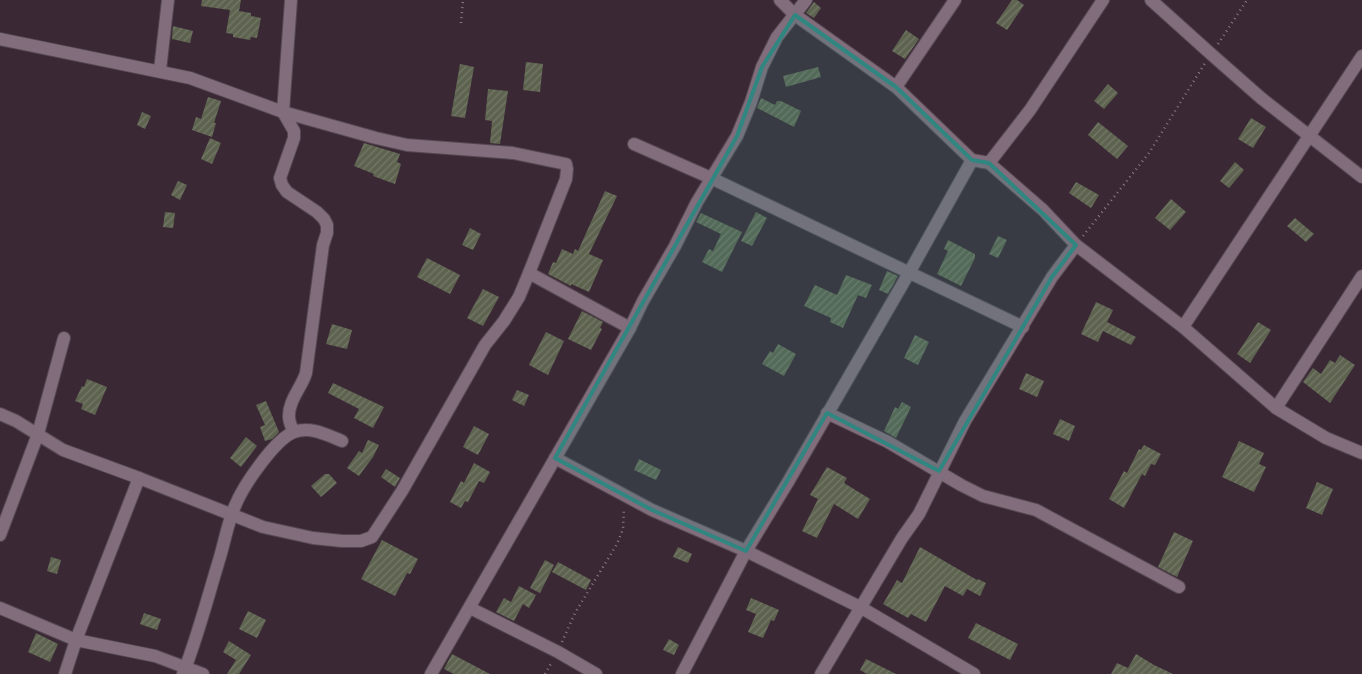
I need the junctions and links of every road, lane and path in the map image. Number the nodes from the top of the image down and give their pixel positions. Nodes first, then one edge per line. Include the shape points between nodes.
1 (168, 0) edge
2 (291, 0) edge
3 (463, 0) edge
4 (780, 0) edge
5 (806, 0) edge
6 (955, 0) edge
7 (1103, 0) edge
8 (1151, 0) edge
9 (1247, 0) edge
10 (795, 15) junction
11 (461, 23) dead end
12 (0, 39) edge
13 (1210, 54) junction
14 (1362, 56) edge
15 (160, 70) junction
16 (896, 87) junction
17 (283, 112) junction
18 (1310, 136) junction
19 (634, 144) dead end
20 (972, 160) junction
21 (989, 163) junction
22 (1362, 177) edge
23 (711, 178) junction
24 (1076, 245) junction
25 (528, 273) junction
26 (909, 274) junction
27 (1362, 276) edge
28 (1023, 327) junction
29 (1182, 327) junction
30 (630, 328) junction
31 (64, 338) dead end
32 (1276, 408) junction
33 (827, 413) junction
34 (0, 414) edge
35 (293, 432) junction
36 (38, 434) junction
37 (342, 441) dead end
38 (1362, 453) edge
39 (555, 458) junction
40 (940, 471) junction
41 (138, 478) junction
42 (625, 495) junction
43 (232, 516) junction
44 (0, 535) edge
45 (746, 551) junction
46 (1179, 587) dead end
47 (860, 607) junction
48 (0, 608) edge
49 (470, 608) junction
50 (76, 640) junction
51 (558, 652) junction
52 (184, 670) edge
53 (65, 674) edge
54 (203, 674) edge
55 (431, 674) edge
56 (545, 674) edge
57 (596, 674) edge
58 (682, 674) edge
59 (820, 674) edge
60 (974, 674) edge

1 - 15 street
2 - 17 street
3 - 11 path
4 - 10 street
5 - 10 street
6 - 16 street
7 - 21 street via 1030,110
8 - 13 street
9 - 13 path
10 - 16 street
10 - 23 street via 777,37 762,67 737,136
12 - 15 street
13 - 18 street
13 - 24 path via 1149,154
14 - 18 street
15 - 17 street
16 - 20 street
17 - 25 street via 407,145 513,153 566,164 566,179
17 - 35 street via 294,130 294,138 280,178 282,185 293,198 317,212 327,225 306,373 289,416
18 - 22 street
18 - 29 street
19 - 23 street
20 - 21 street
20 - 26 street
21 - 24 street via 1043,210
23 - 26 street
23 - 30 street
24 - 28 street via 1052,277
24 - 29 street
25 - 30 street
25 - 43 street via 519,296 485,345 402,491 372,536 342,541 312,538
26 - 28 street
26 - 33 street
27 - 32 street
28 - 40 street
29 - 32 street
30 - 39 street
31 - 36 street
32 - 38 street via 1326,438
33 - 40 street
33 - 45 street
34 - 36 street
35 - 37 street via 317,431
35 - 43 street via 279,442 255,472
36 - 41 street via 63,450
36 - 44 street
39 - 42 street
39 - 49 street
40 - 46 street via 982,496 1036,510
40 - 47 street via 919,514
41 - 43 street
41 - 50 street
42 - 45 street
42 - 51 path via 623,529 617,544 575,613
43 - 52 street
45 - 47 street
45 - 58 street
47 - 59 street
47 - 60 street
48 - 50 street
49 - 51 street
49 - 55 street
50 - 52 street via 155,656
50 - 53 street
51 - 56 path
51 - 57 street
52 - 54 street

